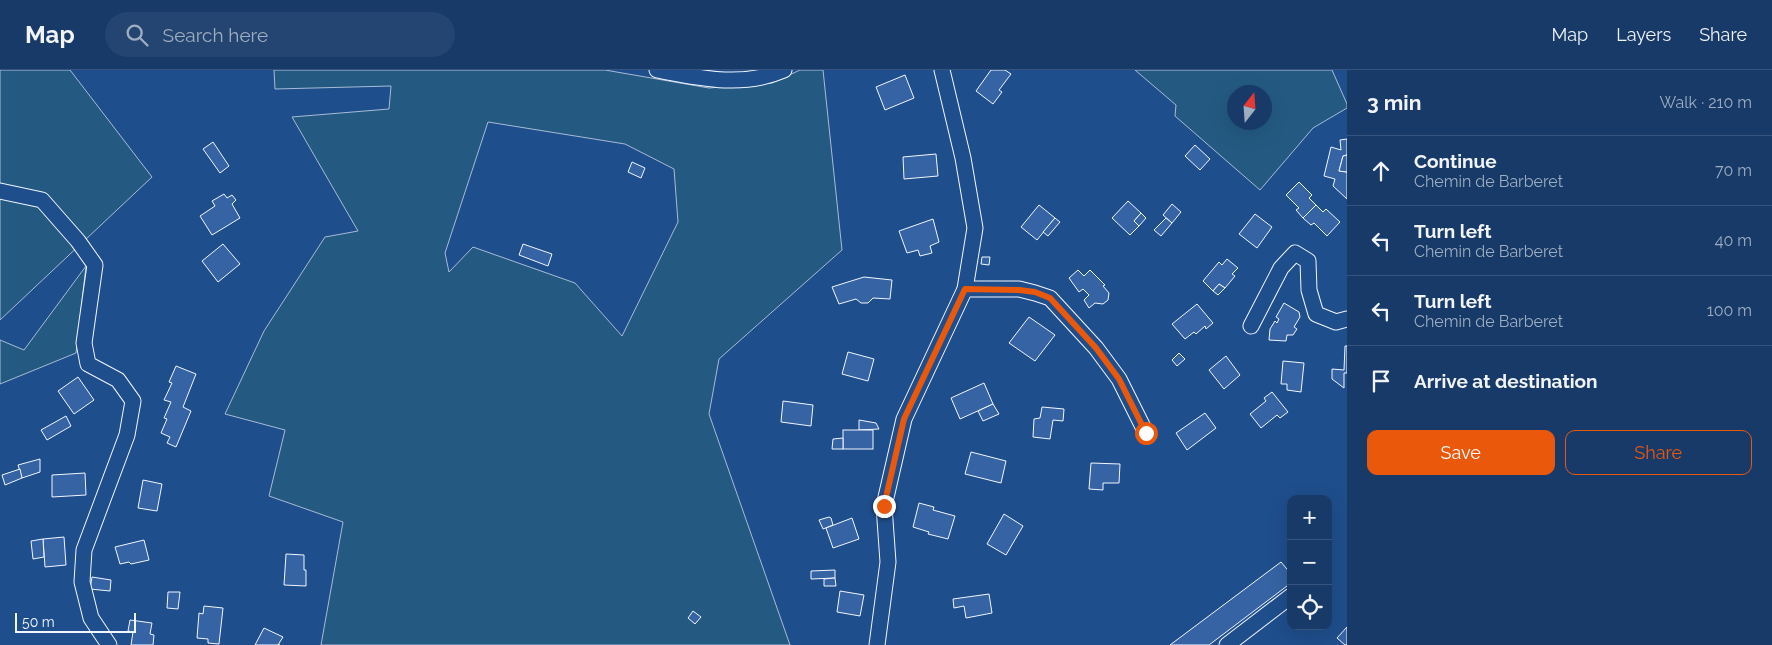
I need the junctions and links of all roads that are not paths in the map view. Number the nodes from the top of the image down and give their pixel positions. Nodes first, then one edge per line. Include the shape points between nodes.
1 (657, 70) edge
2 (784, 70) edge
3 (942, 70) edge
4 (0, 191) edge
5 (965, 289) junction
6 (1347, 319) edge
7 (1251, 326) dead end
8 (1146, 433) dead end
9 (1287, 599) edge
10 (109, 645) edge
11 (877, 645) edge
12 (1227, 645) edge

1 - 2 street via 710,80 744,80
3 - 5 street via 963,158 975,228
4 - 10 street via 42,200 95,265 84,343 88,364 118,380 133,401 127,434 84,550 82,582 91,618
5 - 8 street via 1019,290 1050,298 1096,348 1119,379
5 - 11 street via 904,419 884,506 888,562
6 - 7 street via 1336,322 1316,314 1309,290 1308,261 1295,253 1281,268
9 - 12 street

